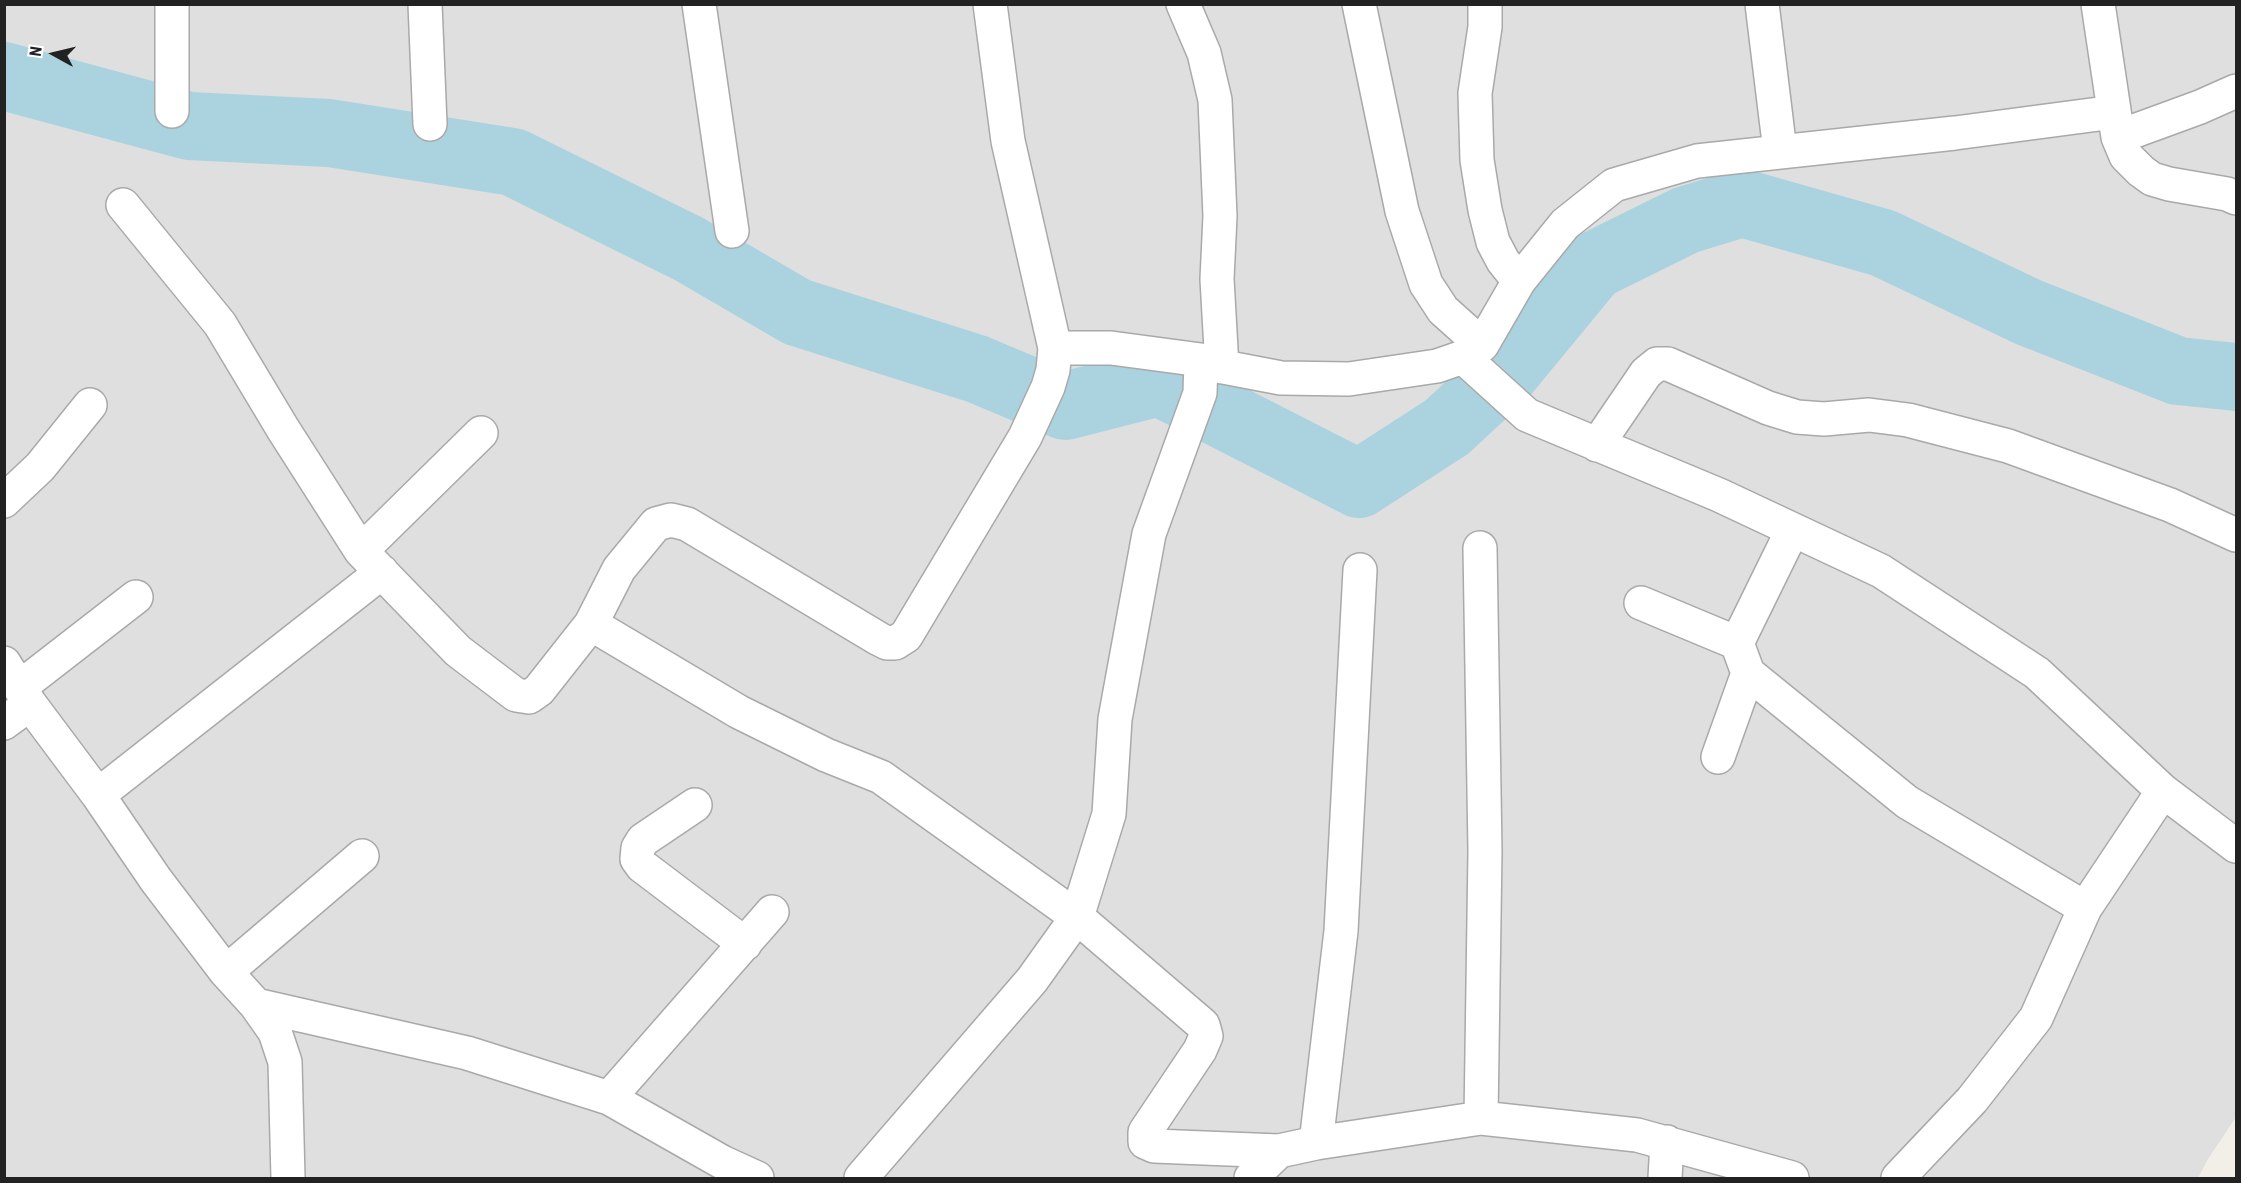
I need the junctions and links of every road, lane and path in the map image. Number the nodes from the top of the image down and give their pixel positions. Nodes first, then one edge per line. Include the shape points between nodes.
1 (172, 4) edge
2 (425, 4) edge
3 (699, 4) edge
4 (990, 4) edge
5 (1183, 4) edge
6 (1359, 4) edge
7 (1485, 4) edge
8 (1762, 4) edge
9 (2098, 4) edge
10 (2236, 91) edge
11 (172, 111) dead end
12 (430, 124) dead end
13 (2116, 124) junction
14 (1780, 151) junction
15 (2236, 198) edge
16 (123, 205) dead end
17 (732, 231) dead end
18 (1519, 281) junction
19 (1055, 348) junction
20 (1474, 358) junction
21 (1211, 363) junction
22 (90, 405) dead end
23 (482, 433) dead end
24 (1598, 445) junction
25 (4, 501) edge
26 (1792, 531) junction
27 (2236, 535) edge
28 (1480, 548) dead end
29 (371, 561) junction
30 (1360, 570) dead end
31 (136, 597) dead end
32 (1641, 603) dead end
33 (591, 624) junction
34 (1743, 658) junction
35 (15, 694) edge
36 (1718, 757) dead end
37 (2163, 791) junction
38 (98, 795) junction
39 (695, 805) dead end
40 (2236, 846) edge
41 (362, 856) dead end
42 (2085, 908) junction
43 (772, 912) dead end
44 (1077, 917) junction
45 (745, 944) junction
46 (226, 972) junction
47 (256, 1005) junction
48 (609, 1098) junction
49 (1481, 1118) junction
50 (1667, 1142) junction
51 (1316, 1143) junction
52 (1279, 1151) junction
53 (288, 1179) edge
54 (757, 1179) edge
55 (861, 1179) edge
56 (1251, 1179) edge
57 (1665, 1179) edge
58 (1791, 1179) edge
59 (1898, 1179) edge

1 - 11 street
2 - 12 street
3 - 17 street
4 - 19 street via 1008,141
5 - 21 street via 1204,53 1215,100 1220,216
6 - 20 street via 1402,210 1426,284
7 - 18 street via 1475,93 1477,160 1493,242
8 - 14 street
9 - 13 street
10 - 13 street via 2200,106
13 - 14 street via 1954,133
13 - 15 street via 2126,156 2152,178
14 - 18 street via 1697,160 1614,186 1565,224
16 - 29 street via 220,324 283,429
18 - 20 street
19 - 21 street via 1111,348
19 - 33 street via 1048,387 1025,437 906,636 895,644 879,639 687,524 671,520 656,524 619,569
20 - 21 street via 1349,379 1281,378
20 - 24 street via 1527,415
21 - 44 street via 1149,534 1114,719 1109,814
22 - 25 street via 40,467
23 - 29 street
24 - 26 street via 1719,495
24 - 27 street via 1646,373 1657,364 1668,364 1797,417 1908,420 2008,446 2170,505
26 - 34 street
26 - 37 street via 1881,572 2037,673
28 - 49 street via 1485,851
29 - 33 street via 458,651 516,695 529,697 539,690
29 - 38 street
30 - 51 street via 1341,931
31 - 35 street
32 - 34 street
33 - 44 street via 739,712 881,777
34 - 36 street
34 - 42 street via 1907,802
35 - 38 street
37 - 40 street
37 - 42 street
38 - 46 street
39 - 45 street via 643,840 636,859
41 - 46 street
42 - 59 street via 2036,1018 1972,1101
43 - 45 street
44 - 52 street via 1203,1025 1206,1036 1200,1050 1145,1132 1145,1143
44 - 55 street via 1032,980
45 - 48 street
46 - 47 street
47 - 48 street via 467,1053
47 - 53 street via 275,1032 285,1062
48 - 54 street
49 - 50 street via 1638,1135
49 - 51 street
50 - 57 street
50 - 58 street
51 - 52 street
52 - 56 street

